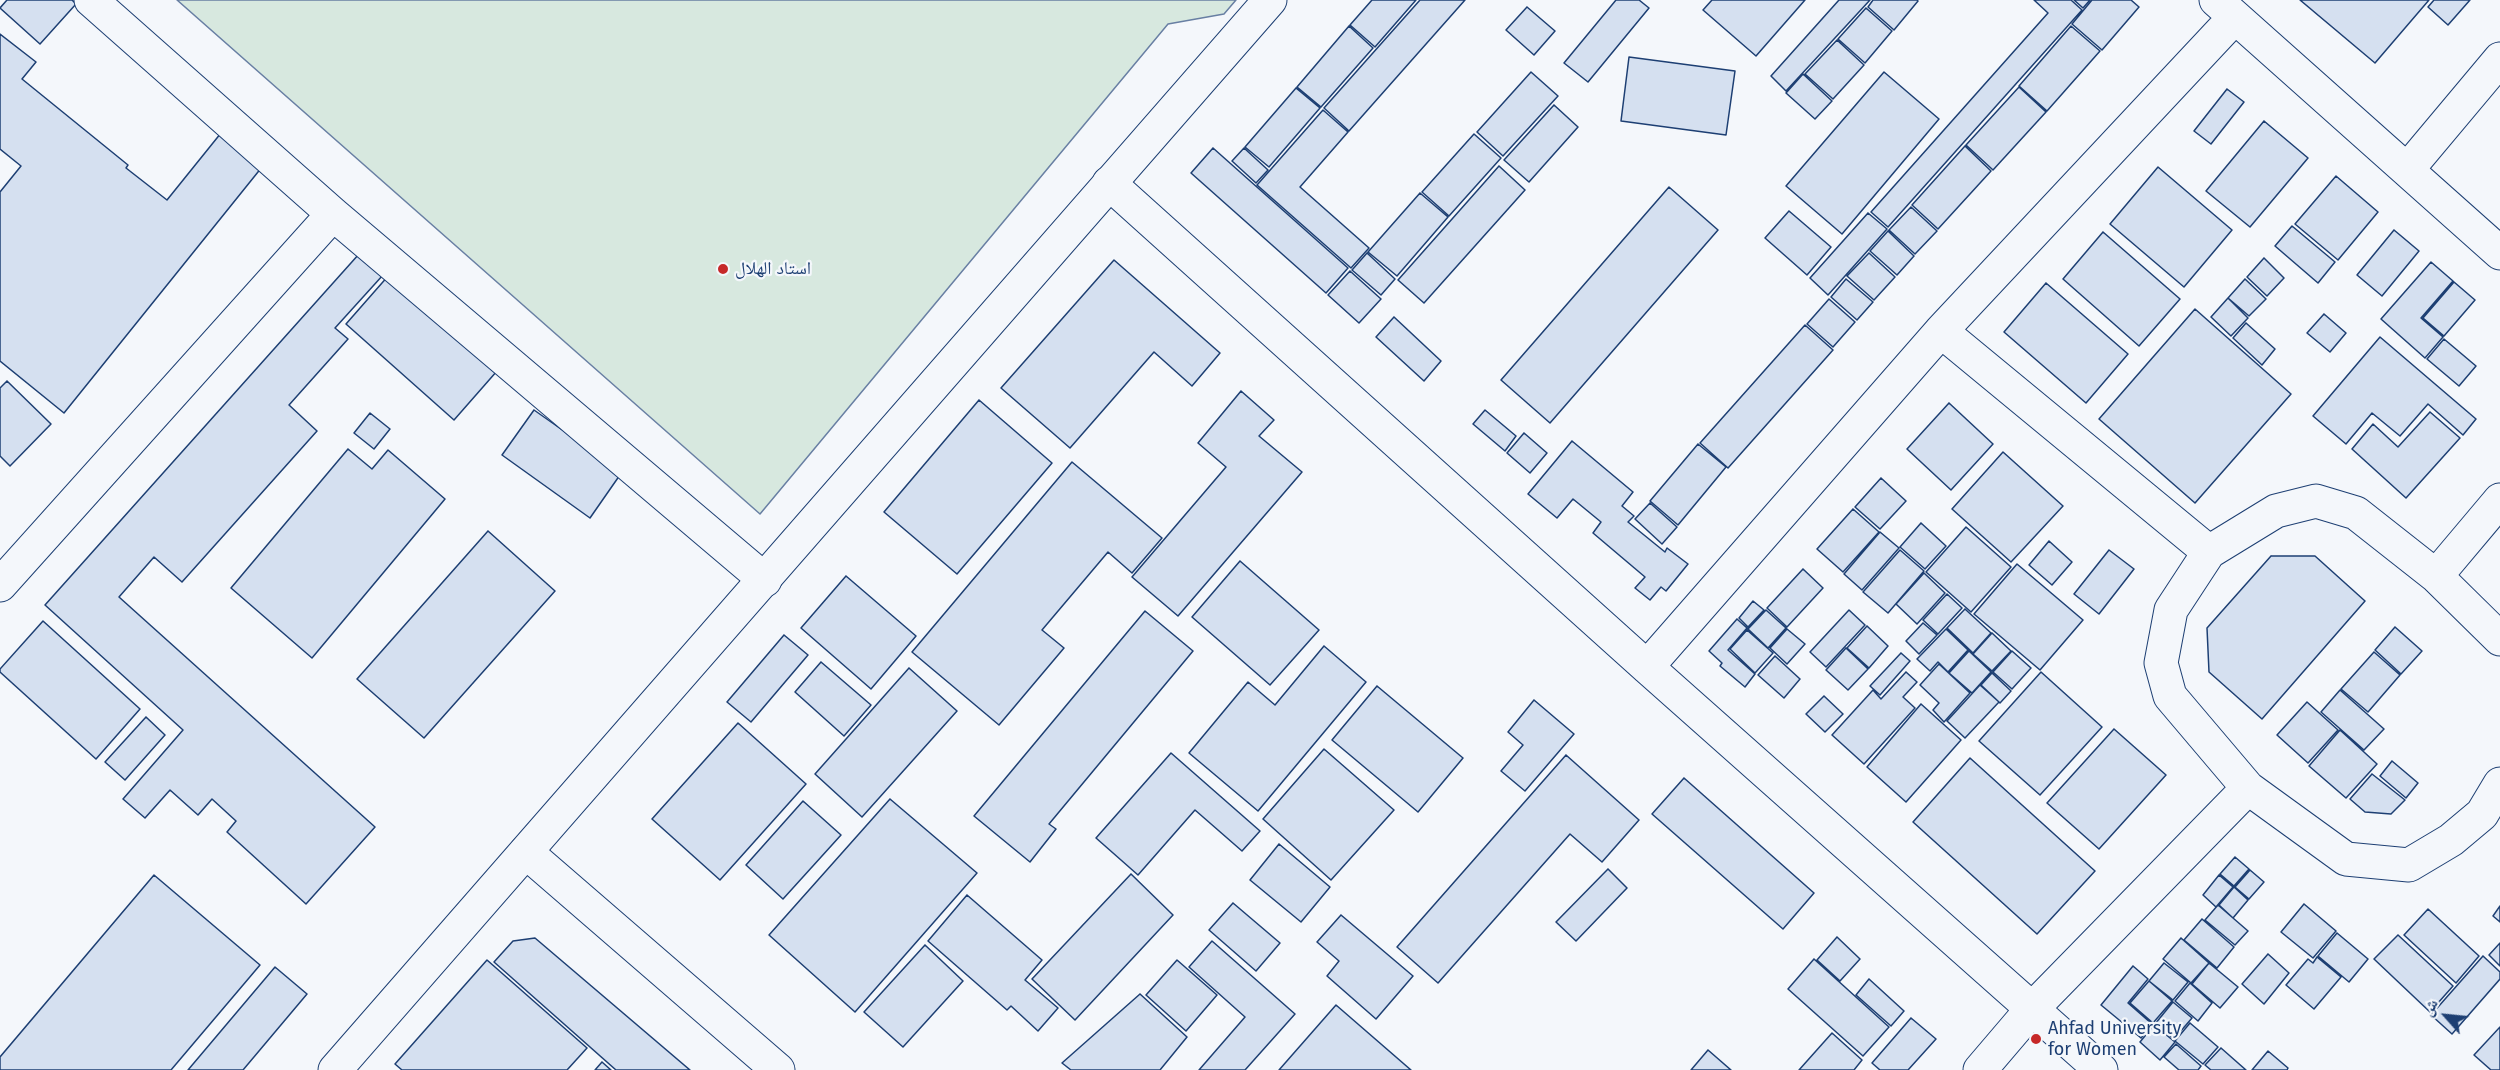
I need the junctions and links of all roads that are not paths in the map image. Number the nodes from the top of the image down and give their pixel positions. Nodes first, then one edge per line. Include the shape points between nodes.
1 (91, 0) edge
2 (1269, 0) edge
3 (2225, 8) edge
4 (2500, 59) edge
5 (2407, 170) junction
6 (1109, 183) junction
7 (333, 214) junction
8 (2500, 253) edge
9 (1941, 332) junction
10 (2500, 500) edge
11 (2209, 552) junction
12 (2436, 576) junction
13 (765, 580) junction
14 (0, 585) edge
15 (2500, 639) edge
16 (1647, 667) junction
17 (2500, 784) edge
18 (2248, 788) junction
19 (2491, 821) edge
20 (526, 852) junction
21 (2032, 1009) junction
22 (335, 1070) edge
23 (778, 1070) edge
24 (1980, 1070) edge
25 (2101, 1070) edge

1 - 7 street
2 - 6 street
3 - 5 street
3 - 9 street
4 - 5 street
5 - 8 street
6 - 13 street
6 - 16 street
7 - 13 street
7 - 14 street
9 - 11 street
9 - 16 street
10 - 12 street
11 - 12 street via 2276,511 2316,501 2356,513
11 - 18 street via 2171,610 2161,663 2170,696
12 - 15 street
13 - 20 street
16 - 21 street
17 - 19 street
18 - 19 street via 2346,859 2409,865
18 - 21 street
20 - 22 street
20 - 23 street
21 - 24 street
21 - 25 street

